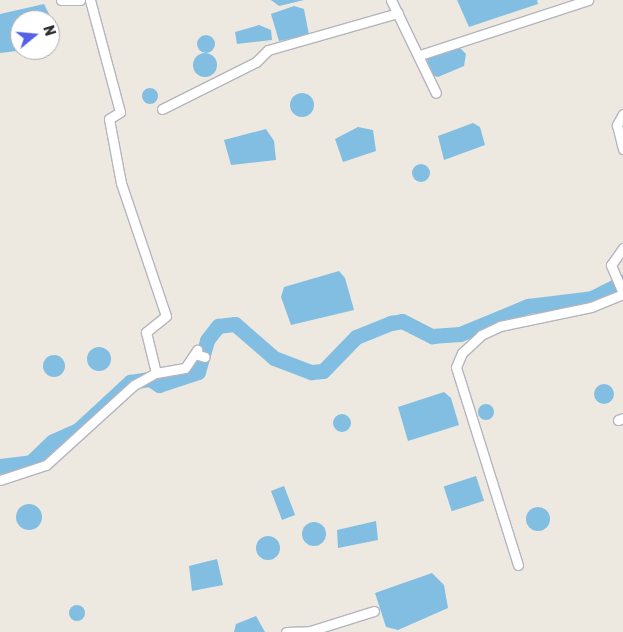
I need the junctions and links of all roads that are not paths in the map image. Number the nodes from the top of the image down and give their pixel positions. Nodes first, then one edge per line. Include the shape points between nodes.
1 (61, 0) edge
2 (80, 0) edge
3 (90, 0) edge
4 (391, 0) edge
5 (588, 0) edge
6 (398, 13) junction
7 (420, 55) junction
8 (436, 93) dead end
9 (162, 109) dead end
10 (623, 114) edge
11 (623, 149) edge
12 (623, 248) edge
13 (622, 292) edge
14 (199, 354) dead end
15 (156, 373) junction
16 (0, 480) edge
17 (518, 565) dead end
18 (374, 611) dead end
19 (286, 632) edge

1 - 2 street
3 - 15 street via 120,112 109,119 121,183 166,316 146,332
4 - 6 street
5 - 7 street
6 - 7 street
6 - 9 street via 268,50 256,62
7 - 8 street
10 - 11 street via 617,125
12 - 13 street via 611,265
13 - 17 street via 591,307 500,326 480,335 462,353 456,367
14 - 15 street via 185,368
15 - 16 street via 134,384 99,413 46,465
18 - 19 street via 316,630

